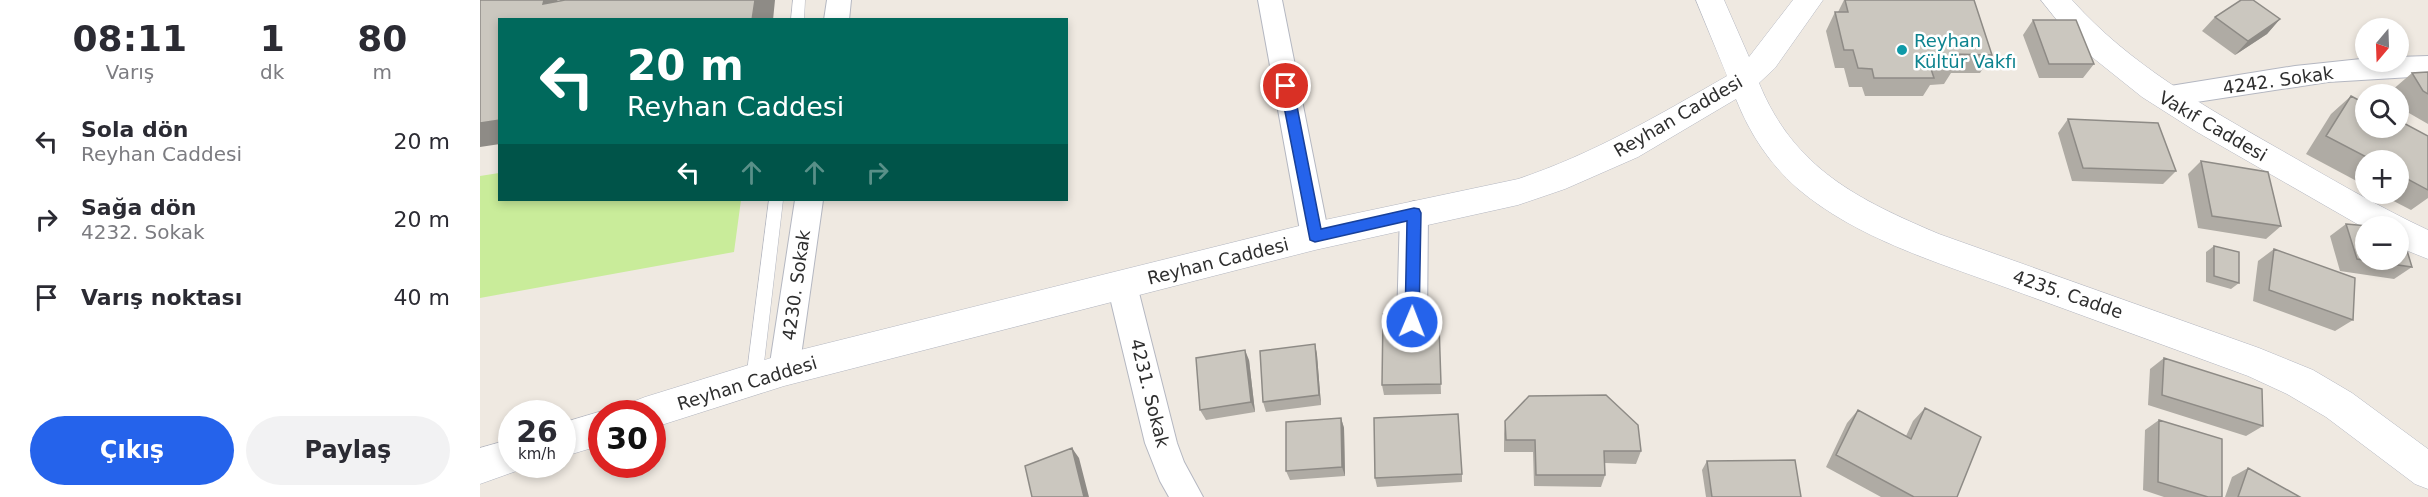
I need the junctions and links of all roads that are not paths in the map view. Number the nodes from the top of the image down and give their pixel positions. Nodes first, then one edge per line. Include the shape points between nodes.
1 (799, 0) edge
2 (839, 0) edge
3 (1270, 0) edge
4 (1710, 0) edge
5 (1809, 0) edge
6 (2055, 0) edge
7 (797, 18) edge
8 (836, 18) edge
9 (2428, 66) edge
10 (1744, 80) junction
11 (2164, 97) junction
12 (776, 201) edge
13 (809, 201) edge
14 (1414, 213) junction
15 (2372, 216) edge
16 (1315, 236) junction
17 (2409, 236) edge
18 (2428, 245) edge
19 (1122, 285) junction
20 (1412, 322) edge
21 (769, 375) junction
22 (666, 407) edge
23 (498, 460) edge
24 (480, 466) edge
25 (2428, 471) edge
26 (1187, 497) edge

1 - 7 lane
2 - 8 street
3 - 16 street
4 - 10 street, 4235. Cadde
5 - 10 street, Reyhan Caddesi via 1765,60
6 - 11 street, Vakıf Caddesi via 2115,63
9 - 11 street, 4242. Sokak via 2314,73
10 - 14 street, Reyhan Caddesi via 1589,166 1518,192
10 - 25 street, 4235. Cadde via 1772,140 1817,184 1857,210 1927,244 2195,339 2300,382
11 - 15 street, Vakıf Caddesi
12 - 21 lane
13 - 21 street, 4230. Sokak
14 - 16 street, Reyhan Caddesi
14 - 20 street
16 - 19 street, Reyhan Caddesi
17 - 18 street
19 - 21 street, Reyhan Caddesi
19 - 26 street, 4231. Sokak via 1161,443
21 - 22 street, Reyhan Caddesi
23 - 24 street

